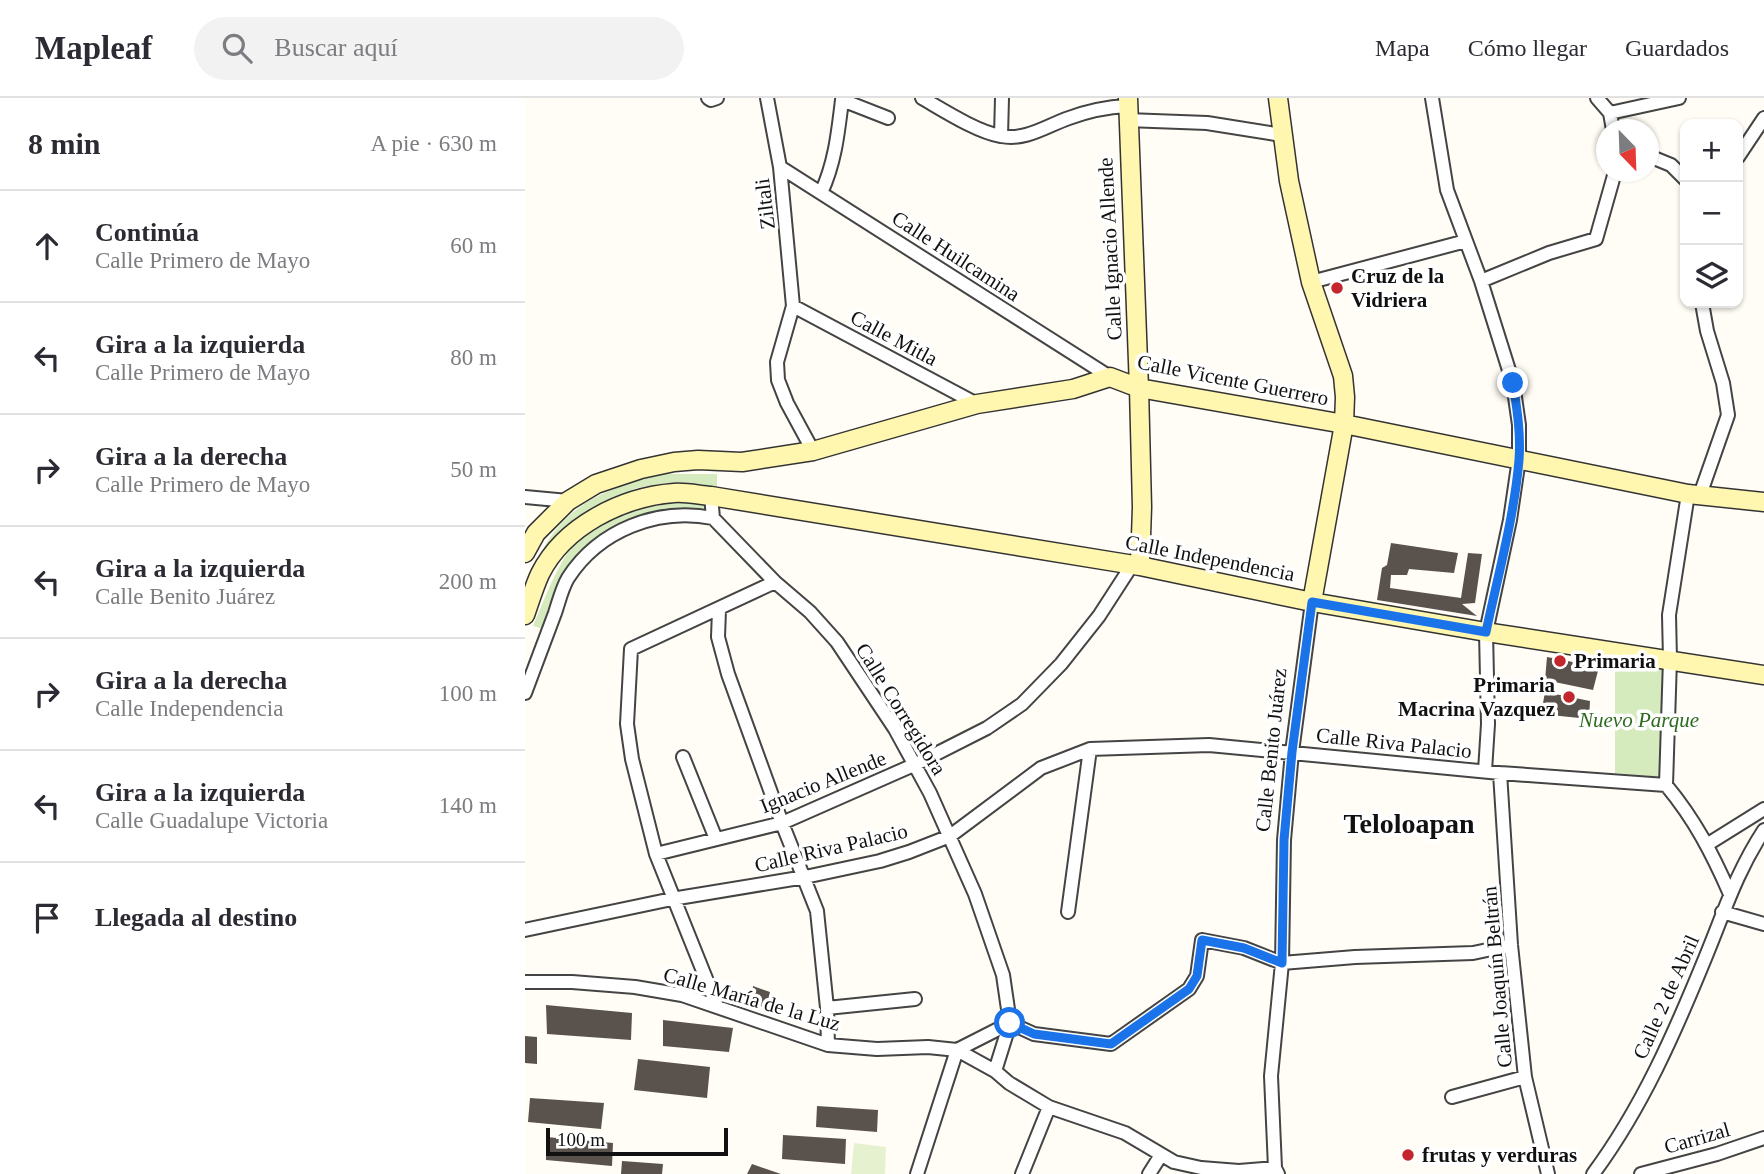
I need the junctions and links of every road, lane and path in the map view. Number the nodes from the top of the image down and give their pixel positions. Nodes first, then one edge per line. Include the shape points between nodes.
1 (708, 98) edge
2 (717, 98) edge
3 (767, 98) edge
4 (922, 98) edge
5 (1002, 98) edge
6 (1278, 98) edge
7 (1432, 98) edge
8 (1597, 98) edge
9 (1679, 98) edge
10 (1643, 102) edge
11 (1127, 108) edge
12 (1610, 113) junction
13 (888, 118) dead end
14 (1764, 118) edge
15 (1611, 119) edge
16 (1282, 135) junction
17 (1000, 136) junction
18 (1743, 150) edge
19 (1659, 160) edge
20 (780, 167) junction
21 (1680, 174) edge
22 (1612, 182) edge
23 (821, 193) junction
24 (1466, 241) junction
25 (1481, 281) junction
26 (1311, 282) junction
27 (793, 306) junction
28 (1703, 308) edge
29 (1110, 377) junction
30 (1139, 388) junction
31 (977, 404) junction
32 (1344, 424) junction
33 (813, 451) junction
34 (1519, 459) junction
35 (1694, 495) junction
36 (711, 496) junction
37 (525, 497) edge
38 (568, 501) junction
39 (1764, 502) edge
40 (713, 518) junction
41 (525, 554) edge
42 (1136, 566) junction
43 (775, 582) junction
44 (1312, 602) junction
45 (719, 610) junction
46 (525, 615) edge
47 (1486, 632) junction
48 (1670, 659) junction
49 (1764, 675) edge
50 (525, 693) edge
51 (1090, 748) junction
52 (1292, 752) junction
53 (683, 757) dead end
54 (916, 764) junction
55 (1485, 771) junction
56 (1500, 773) junction
57 (1666, 785) junction
58 (1764, 810) edge
59 (782, 823) junction
60 (1764, 830) edge
61 (950, 836) junction
62 (716, 839) junction
63 (1708, 844) junction
64 (656, 853) junction
65 (805, 877) junction
66 (1730, 894) junction
67 (672, 899) junction
68 (1068, 912) dead end
69 (1722, 912) junction
70 (1764, 924) edge
71 (525, 930) edge
72 (1511, 945) junction
73 (1282, 963) junction
74 (525, 982) edge
75 (915, 999) dead end
76 (717, 1006) junction
77 (827, 1008) junction
78 (1010, 1023) junction
79 (828, 1045) junction
80 (957, 1050) junction
81 (995, 1072) junction
82 (1525, 1077) junction
83 (1452, 1097) dead end
84 (1049, 1107) junction
85 (1764, 1138) edge
86 (1161, 1155) junction
87 (1277, 1171) edge
88 (917, 1174) edge
89 (1022, 1174) edge
90 (1149, 1174) edge
91 (1548, 1174) edge
92 (1593, 1174) edge
93 (1641, 1174) edge

1 - 2 street
3 - 20 street, Ziltali
4 - 17 street
5 - 17 street
6 - 16 main road, Calle Benito Juárez
7 - 24 street via 1447,190
8 - 12 street
9 - 10 street
10 - 12 street
11 - 16 street
11 - 17 street via 1102,108 1024,137
11 - 30 main road, Calle Ignacio Allende
12 - 15 street
13 - 23 street via 842,100 834,159
14 - 18 street
16 - 26 main road, Calle Benito Juárez
19 - 21 street
20 - 23 street, Calle Huilcamina
20 - 27 street, Ziltali
22 - 25 street via 1596,239
23 - 29 street, Calle Huilcamina
24 - 25 street
24 - 26 street
25 - 34 street via 1513,383
26 - 32 main road, Calle Benito Juárez via 1343,376
27 - 31 street, Calle Mitla
27 - 33 street via 777,362 778,380
28 - 35 street via 1728,415
29 - 30 main road, Calle Vicente Guerrero
29 - 31 main road, Calle Vicente Guerrero via 1073,389
30 - 32 main road, Calle Vicente Guerrero
30 - 42 main road, Calle Ignacio Allende via 1142,507
31 - 33 main road, Calle Vicente Guerrero
32 - 34 main road, Calle Vicente Guerrero
32 - 44 main road, Calle Benito Juárez
33 - 38 main road, Calle Vicente Guerrero via 742,462 674,461 596,484
34 - 35 main road, Calle Vicente Guerrero
34 - 47 street
35 - 39 main road, Calle Vicente Guerrero
35 - 48 street via 1669,615
36 - 40 street
36 - 42 main road, Calle Independencia
36 - 46 main road, Calle Independencia via 675,493 610,510 562,542 540,573
37 - 38 street
38 - 41 main road, Calle Vicente Guerrero via 536,533
40 - 43 street, Calle Corregidora
40 - 50 street via 669,516 641,522 590,549 567,580
42 - 44 main road, Calle Independencia
42 - 54 street, Ignacio Allende via 1061,664 1022,704 987,728
43 - 45 street
43 - 54 street, Calle Corregidora via 837,642
44 - 47 main road, Calle Independencia
44 - 52 street, Calle Benito Juárez
45 - 59 street via 717,637
45 - 64 street via 631,649 627,724
47 - 48 main road, Calle Independencia
47 - 55 street
48 - 49 main road, Calle Independencia
48 - 57 street
51 - 52 street, Calle Riva Palacio via 1209,745
51 - 61 street, Calle Riva Palacio via 1041,768
51 - 68 street
52 - 55 street, Calle Riva Palacio
52 - 73 street, Calle Benito Juárez via 1284,840
53 - 62 street
54 - 59 street, Ignacio Allende
54 - 61 street, Calle Corregidora
55 - 56 street, Calle Riva Palacio
56 - 57 street, Calle Riva Palacio
56 - 72 street, Calle Joaquín Beltrán
57 - 63 street
58 - 63 street
59 - 62 street, Ignacio Allende
59 - 65 street
60 - 66 street, Calle 2 de Abril
61 - 65 street, Calle Riva Palacio via 880,861
61 - 78 street, Calle Corregidora via 1003,975
62 - 64 street, Ignacio Allende
63 - 66 street
64 - 67 street
65 - 67 street, Calle Riva Palacio
65 - 77 street via 817,911
66 - 69 street, Calle 2 de Abril
67 - 71 street, Calle Riva Palacio
67 - 76 street
69 - 70 street
69 - 92 street, Calle 2 de Abril via 1643,1096
72 - 73 street via 1473,953
72 - 82 street, Calle Joaquín Beltrán
73 - 78 street via 1244,948 1202,940 1197,976 1189,989 1111,1044 1034,1034
73 - 87 street, Calle Benito Juárez via 1271,1076
74 - 76 street, Calle María de la Luz via 635,987
75 - 77 street
76 - 79 street, Calle María de la Luz
77 - 79 street
78 - 80 street
78 - 81 street
79 - 80 street, Calle María de la Luz
80 - 81 street, Calle María de la Luz
80 - 88 street
81 - 84 street, Calle María de la Luz
82 - 83 street
82 - 91 street, Calle Joaquín Beltrán
84 - 86 street, Calle María de la Luz via 1125,1133
84 - 89 street
85 - 93 street, Carrizal
86 - 87 street, Calle María de la Luz via 1201,1168
86 - 90 street

